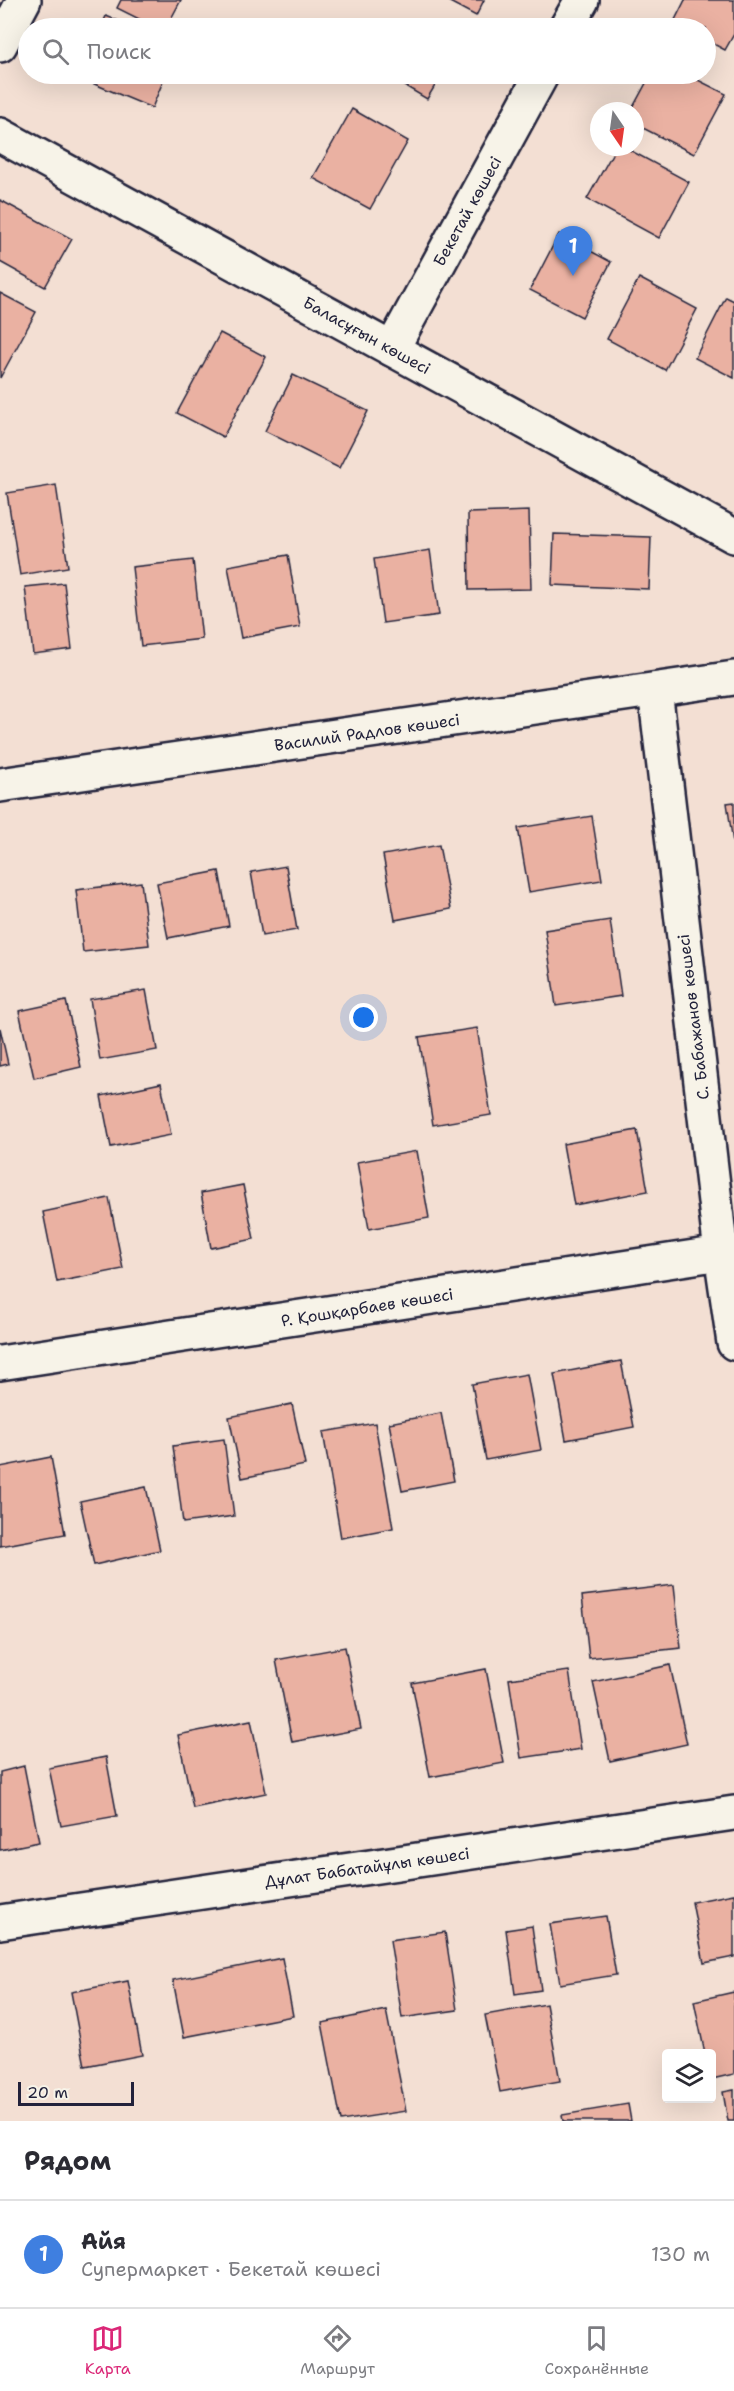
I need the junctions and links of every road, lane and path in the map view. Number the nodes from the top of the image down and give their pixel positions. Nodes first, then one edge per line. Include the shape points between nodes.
1 (24, 0) edge
2 (582, 0) edge
3 (572, 18) edge
4 (0, 45) edge
5 (537, 84) edge
6 (0, 135) edge
7 (392, 349) junction
8 (734, 536) edge
9 (734, 678) edge
10 (655, 690) junction
11 (0, 785) edge
12 (727, 1252) edge
13 (734, 1343) edge
14 (0, 1364) edge
15 (734, 1813) edge
16 (0, 1922) edge

1 - 4 street
2 - 3 street
5 - 7 street, Бекетай көшесі
6 - 7 street, Баласұғын көшесі
7 - 8 street, Баласұғын көшесі
9 - 10 street, Василий Радлов көшесі
10 - 11 street, Василий Радлов көшесі
10 - 12 street, С. Бабажанов көшесі
12 - 13 street, С. Бабажанов көшесі
12 - 14 street, Р. Қошқарбаев көшесі
15 - 16 street, Дұлат Бабатайұлы көшесі

